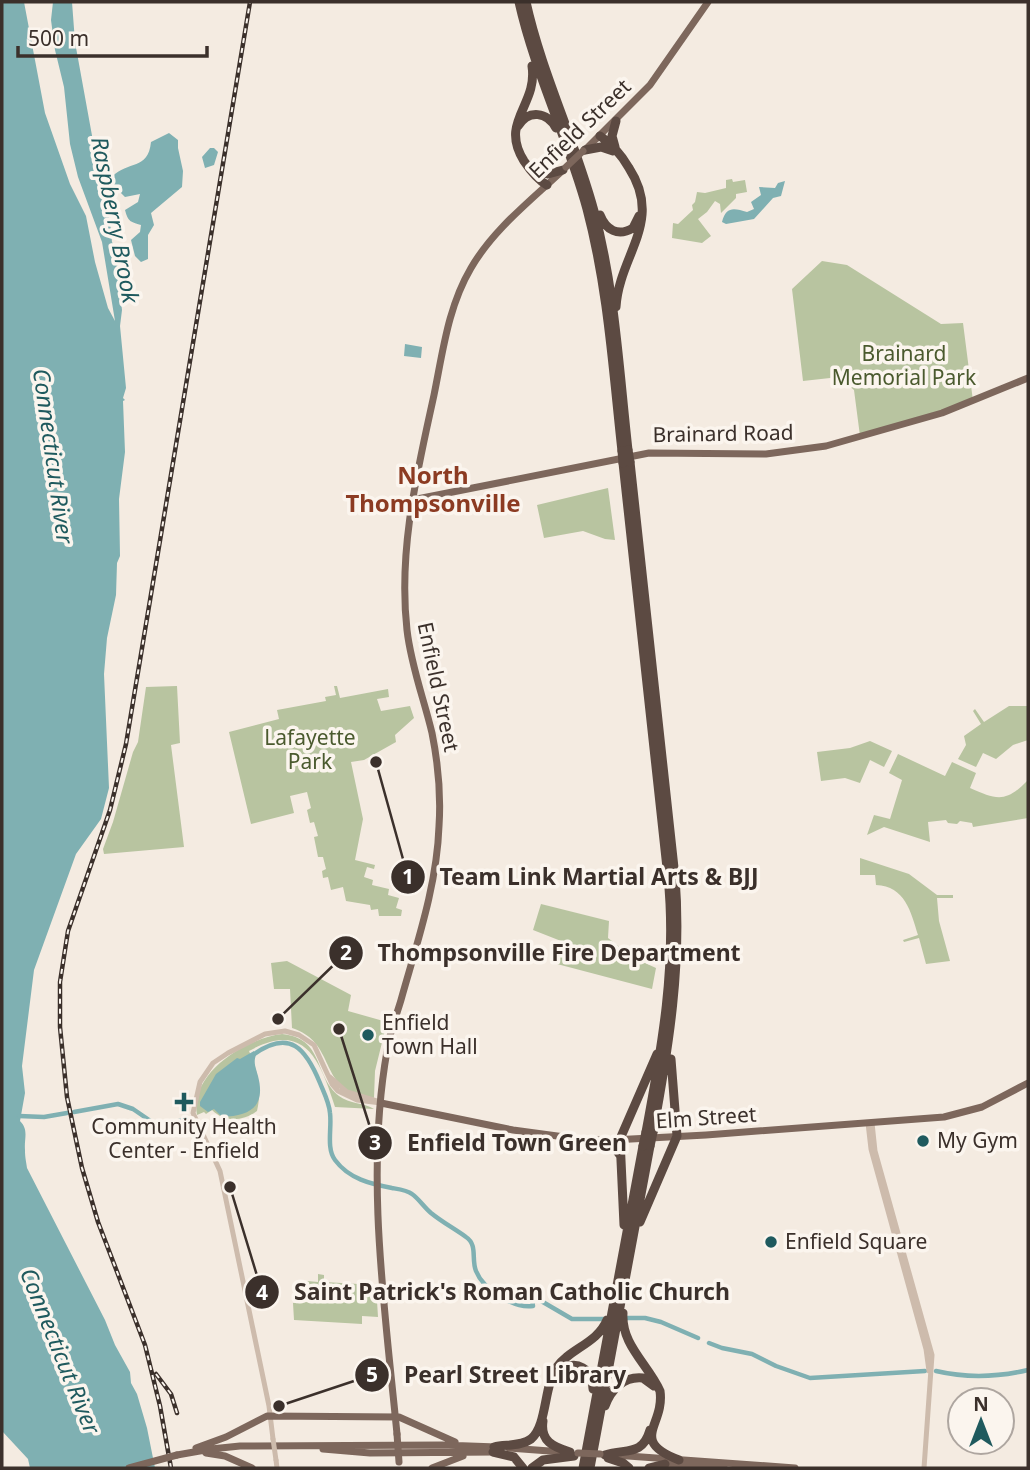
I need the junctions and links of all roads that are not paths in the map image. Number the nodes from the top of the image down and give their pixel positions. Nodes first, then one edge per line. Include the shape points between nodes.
1 (519, 2) edge
2 (526, 2) edge
3 (707, 4) edge
4 (527, 34) junction
5 (616, 121) junction
6 (600, 136) junction
7 (566, 146) junction
8 (584, 150) junction
9 (615, 152) junction
10 (534, 169) junction
11 (564, 169) junction
12 (547, 185) junction
13 (587, 185) junction
14 (615, 330) junction
15 (1028, 378) edge
16 (625, 450) junction
17 (626, 463) junction
18 (412, 500) junction
19 (672, 1022) junction
20 (663, 1037) junction
21 (1028, 1083) edge
22 (381, 1103) junction
23 (870, 1123) junction
24 (649, 1132) junction
25 (677, 1137) junction
26 (599, 1141) junction
27 (620, 1141) junction
28 (647, 1146) junction
29 (620, 1155) junction
30 (633, 1237) junction
31 (625, 1261) junction
32 (615, 1299) junction
33 (270, 1416) junction
34 (395, 1417) junction
35 (593, 1433) junction
36 (301, 1446) junction
37 (470, 1446) junction
38 (494, 1450) junction
39 (195, 1451) junction
40 (479, 1452) junction
41 (575, 1454) junction
42 (178, 1455) junction
43 (603, 1456) junction
44 (679, 1460) junction
45 (665, 1464) junction
46 (400, 1465) edge
47 (714, 1466) edge
48 (694, 1467) edge
49 (129, 1468) edge
50 (252, 1468) edge
51 (276, 1468) edge
52 (432, 1468) edge
53 (523, 1468) edge
54 (532, 1468) edge
55 (583, 1468) edge
56 (590, 1468) edge
57 (629, 1468) edge
58 (649, 1468) edge
59 (724, 1468) edge
60 (776, 1468) edge
61 (794, 1468) edge
62 (924, 1468) edge

1 - 4 highway
2 - 13 highway via 548,81
3 - 5 main road, Enfield Street via 660,73
4 - 7 highway
4 - 12 highway via 533,80 514,138 526,164
5 - 6 main road, Enfield Street
5 - 9 highway
6 - 8 main road, Enfield Street
6 - 9 highway
7 - 10 highway via 548,118 536,114 524,118 517,138
7 - 16 highway via 599,262
8 - 9 highway via 601,147
8 - 11 main road, Enfield Street, bridge
9 - 13 highway via 637,192 640,212 635,225 624,232 609,229
9 - 14 highway via 638,183 643,214 617,296
10 - 11 highway via 548,174
10 - 12 highway
11 - 12 main road, Enfield Street
12 - 18 main road, Enfield Street via 494,236 461,286 447,327
13 - 14 highway via 604,254
14 - 16 highway
15 - 18 main road, Brainard Road via 942,413 826,446 766,454 649,453
16 - 17 highway, bridge
17 - 19 highway via 676,885
17 - 20 highway via 669,882 671,952
18 - 22 main road, Enfield Street via 405,607 409,648 433,737 439,827 429,898 386,1052
19 - 24 highway
19 - 25 highway
20 - 24 highway
20 - 27 highway
21 - 23 main road, Elm Street via 964,1113
22 - 26 main road, Elm Street via 513,1130
22 - 33 street via 347,1092 330,1077 314,1045 294,1033 276,1031 228,1053 212,1063 200,1082 193,1110 220,1171
22 - 34 main road, Enfield Street via 377,1185
23 - 25 main road, Elm Street
23 - 62 street via 871,1149 932,1355
24 - 28 highway, bridge
25 - 27 main road, Elm Street
25 - 30 highway
26 - 27 main road, Elm Street
26 - 29 highway
27 - 29 highway
28 - 30 highway
28 - 31 highway
29 - 31 highway
30 - 31 highway
31 - 32 highway
31 - 35 highway
31 - 44 highway via 629,1274 624,1334 660,1391 654,1443 661,1453
32 - 35 highway
32 - 38 highway via 600,1333 555,1369 533,1436
33 - 34 main road
33 - 42 main road
33 - 51 street, bridge
34 - 37 main road
34 - 46 main road, Enfield Street, bridge
35 - 41 highway via 592,1377 581,1366 566,1366 555,1378 542,1426 549,1444
35 - 43 highway via 609,1396 622,1383 638,1377 654,1385 657,1402 645,1441 635,1450
35 - 55 highway
35 - 56 highway
36 - 37 main road
36 - 39 main road
36 - 40 main road via 361,1453
37 - 38 main road
38 - 40 main road
38 - 41 main road
38 - 53 highway via 514,1457
39 - 42 main road
39 - 50 main road via 222,1455
40 - 52 main road
41 - 43 main road, bridge
41 - 54 highway via 543,1460
42 - 49 main road, bridge
43 - 44 main road
43 - 45 main road
43 - 57 highway
44 - 47 main road
45 - 48 main road
45 - 58 highway
47 - 48 main road
47 - 59 main road
47 - 60 main road
60 - 61 main road

